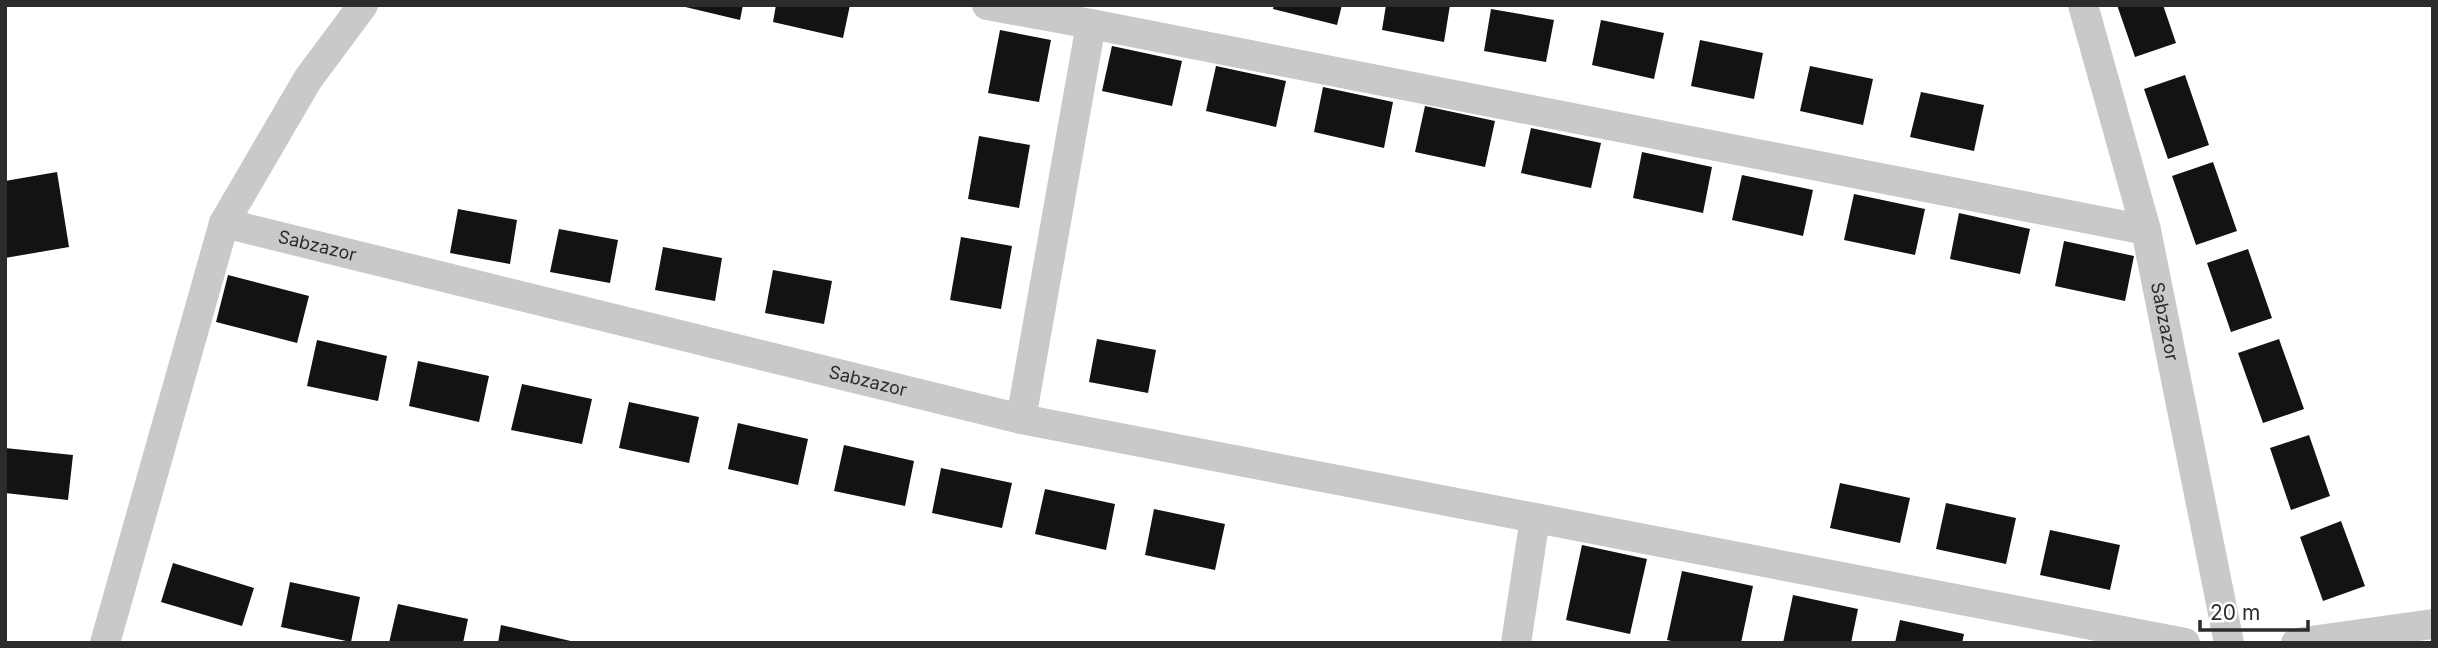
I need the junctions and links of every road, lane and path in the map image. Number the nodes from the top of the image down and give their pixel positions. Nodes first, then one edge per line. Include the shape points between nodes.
1 (363, 5) edge
2 (987, 5) edge
3 (2083, 5) edge
4 (1091, 24) junction
5 (224, 223) junction
6 (2146, 230) junction
7 (1021, 419) junction
8 (1535, 518) junction
9 (2433, 624) edge
10 (105, 643) edge
11 (1516, 643) edge
12 (2185, 643) edge
13 (2229, 643) edge
14 (2296, 643) edge

1 - 5 street via 308,79
2 - 4 street
3 - 6 street, Sabzazor
4 - 6 street
4 - 7 street
5 - 7 street, Sabzazor
5 - 10 street
6 - 13 street, Sabzazor
7 - 8 street, Sabzazor
8 - 11 street
8 - 12 street, Sabzazor
9 - 14 street

